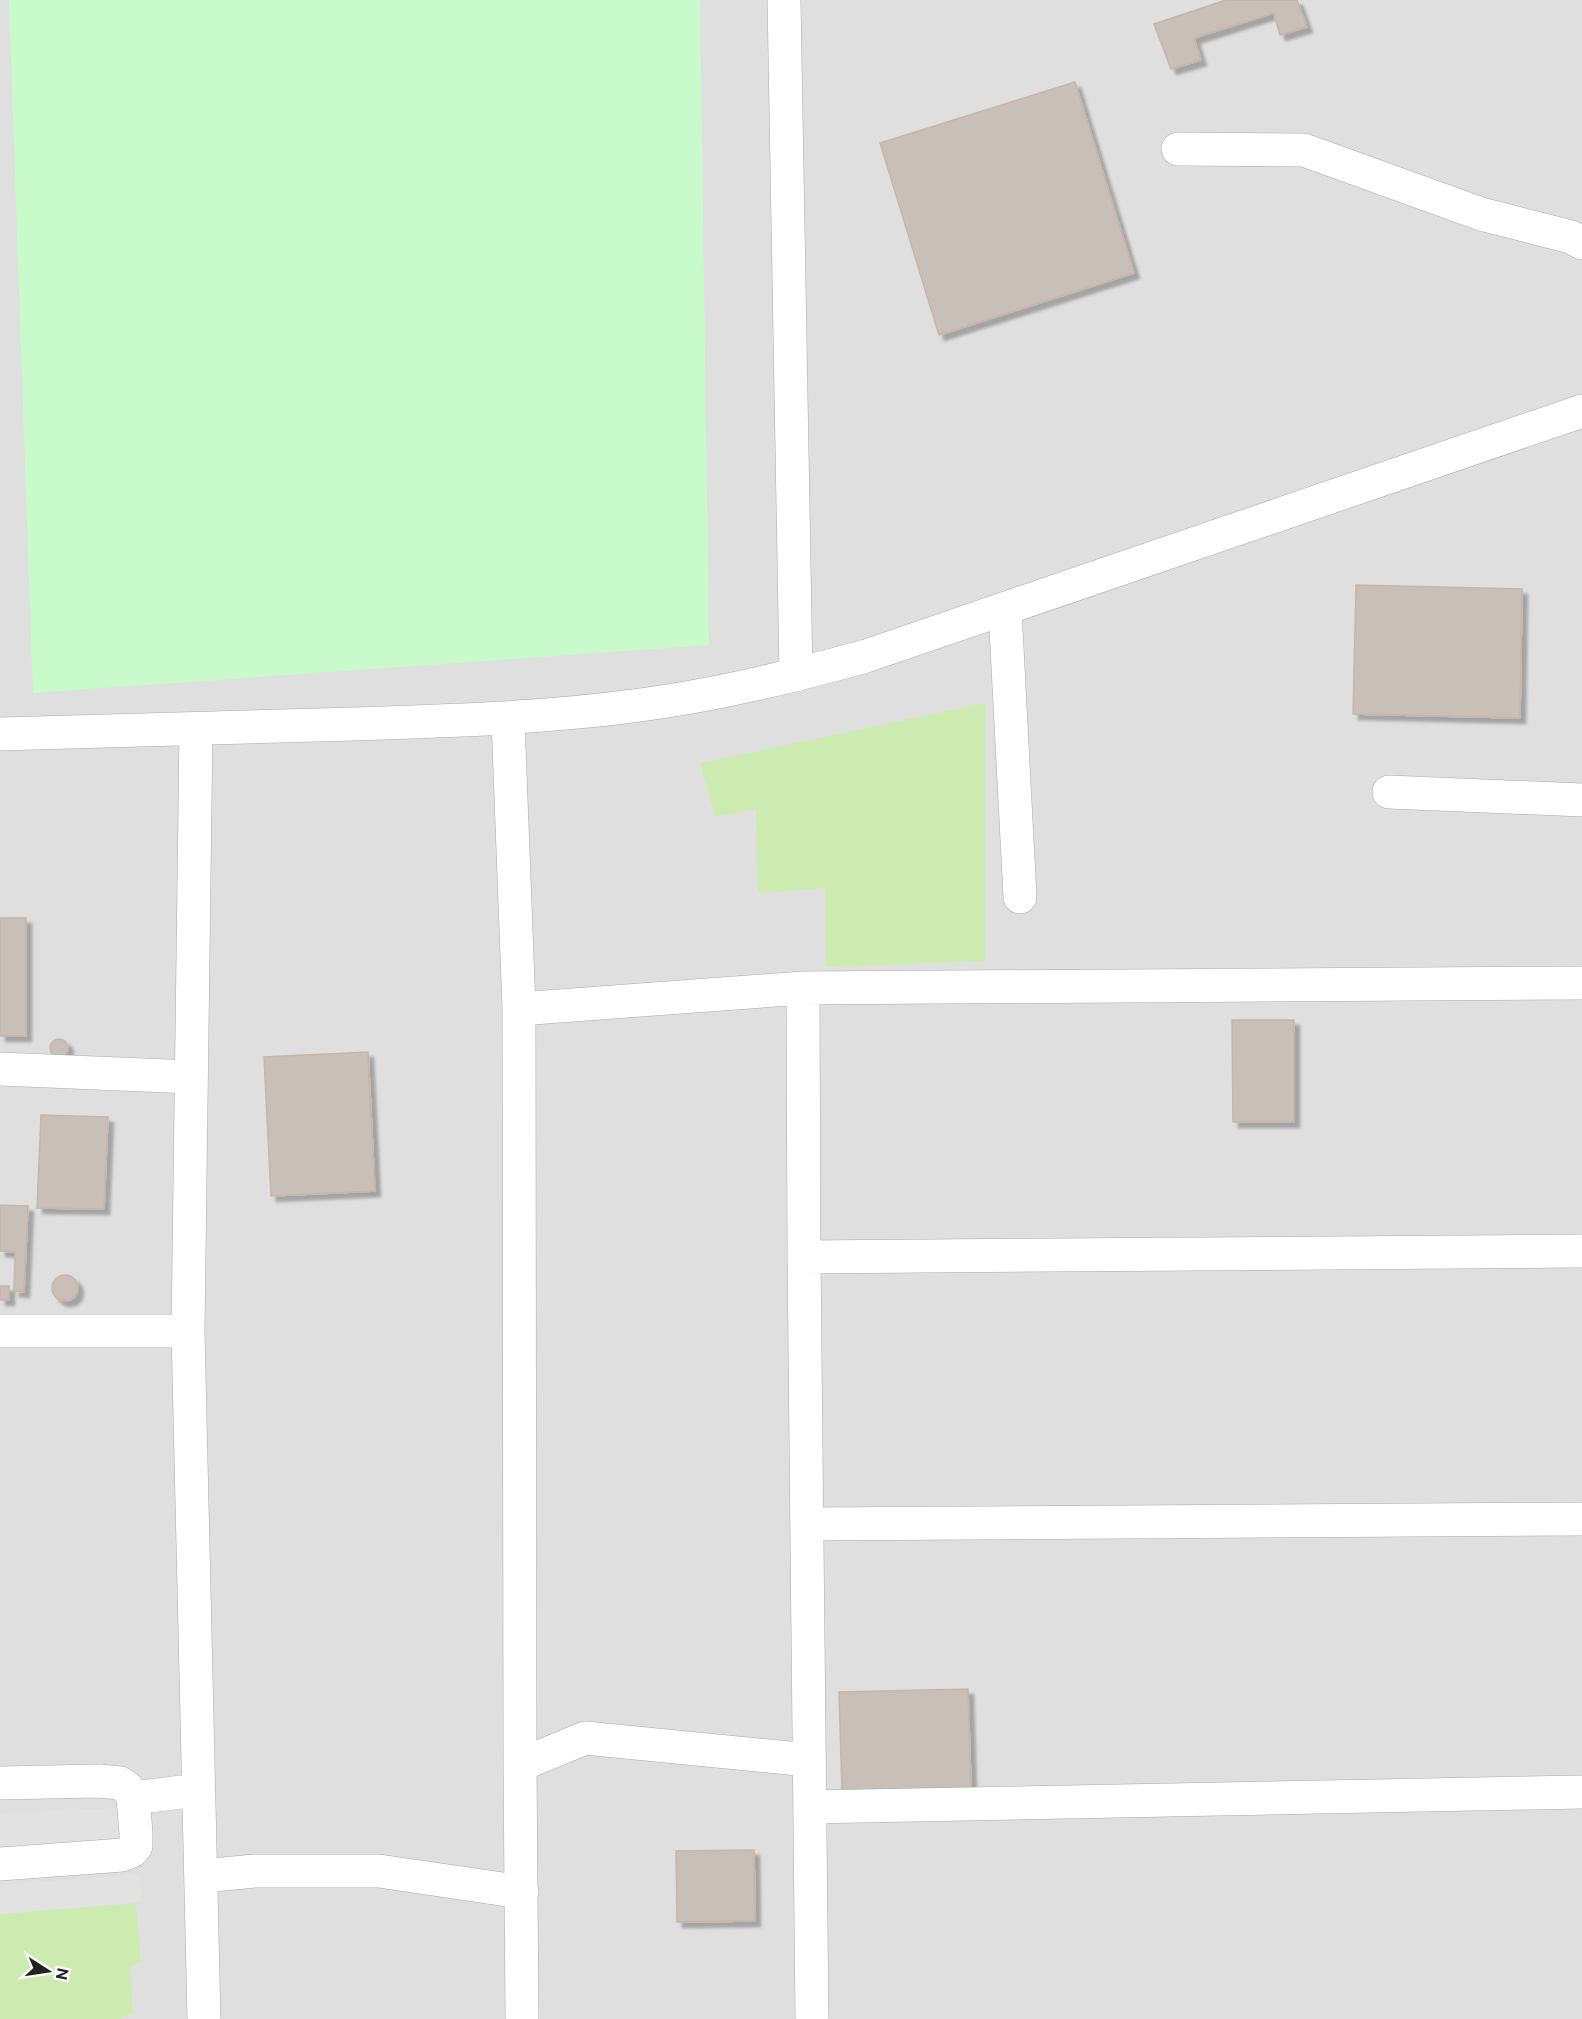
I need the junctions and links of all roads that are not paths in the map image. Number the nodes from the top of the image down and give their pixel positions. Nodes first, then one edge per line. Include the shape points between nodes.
1 (784, 0) edge
2 (1178, 149) dead end
3 (1582, 243) edge
4 (1582, 411) edge
5 (1005, 609) junction
6 (796, 675) junction
7 (508, 719) junction
8 (196, 730) junction
9 (0, 734) edge
10 (1389, 792) dead end
11 (1582, 800) edge
12 (1020, 897) dead end
13 (1582, 983) edge
14 (803, 988) junction
15 (519, 1009) junction
16 (0, 1069) edge
17 (191, 1077) junction
18 (1582, 1251) edge
19 (804, 1257) junction
20 (0, 1331) edge
21 (188, 1331) junction
22 (1582, 1519) edge
23 (807, 1524) junction
24 (809, 1760) junction
25 (520, 1766) junction
26 (0, 1783) edge
27 (198, 1790) junction
28 (1582, 1792) edge
29 (133, 1798) junction
30 (810, 1807) junction
31 (0, 1864) edge
32 (202, 1876) junction
33 (522, 1892) junction
34 (204, 2019) edge
35 (522, 2019) edge
36 (812, 2019) edge

1 - 6 street
2 - 3 street via 1304,150 1481,214
4 - 5 street
5 - 6 street
5 - 12 street
6 - 7 street via 640,705
7 - 8 street
7 - 15 street
8 - 9 street
8 - 17 street
10 - 11 street
13 - 14 street
14 - 15 street
14 - 19 street
15 - 25 street
16 - 17 street
17 - 21 street
18 - 19 street
19 - 23 street
20 - 21 street
21 - 27 street
22 - 23 street
23 - 24 street
24 - 25 street via 585,1738
24 - 30 street
25 - 33 street
26 - 29 street via 113,1782 127,1788
27 - 29 street
27 - 32 street
28 - 30 street
29 - 31 street via 136,1846 132,1851 106,1857
30 - 36 street
32 - 33 street via 255,1870 379,1871
32 - 34 street
33 - 35 street

